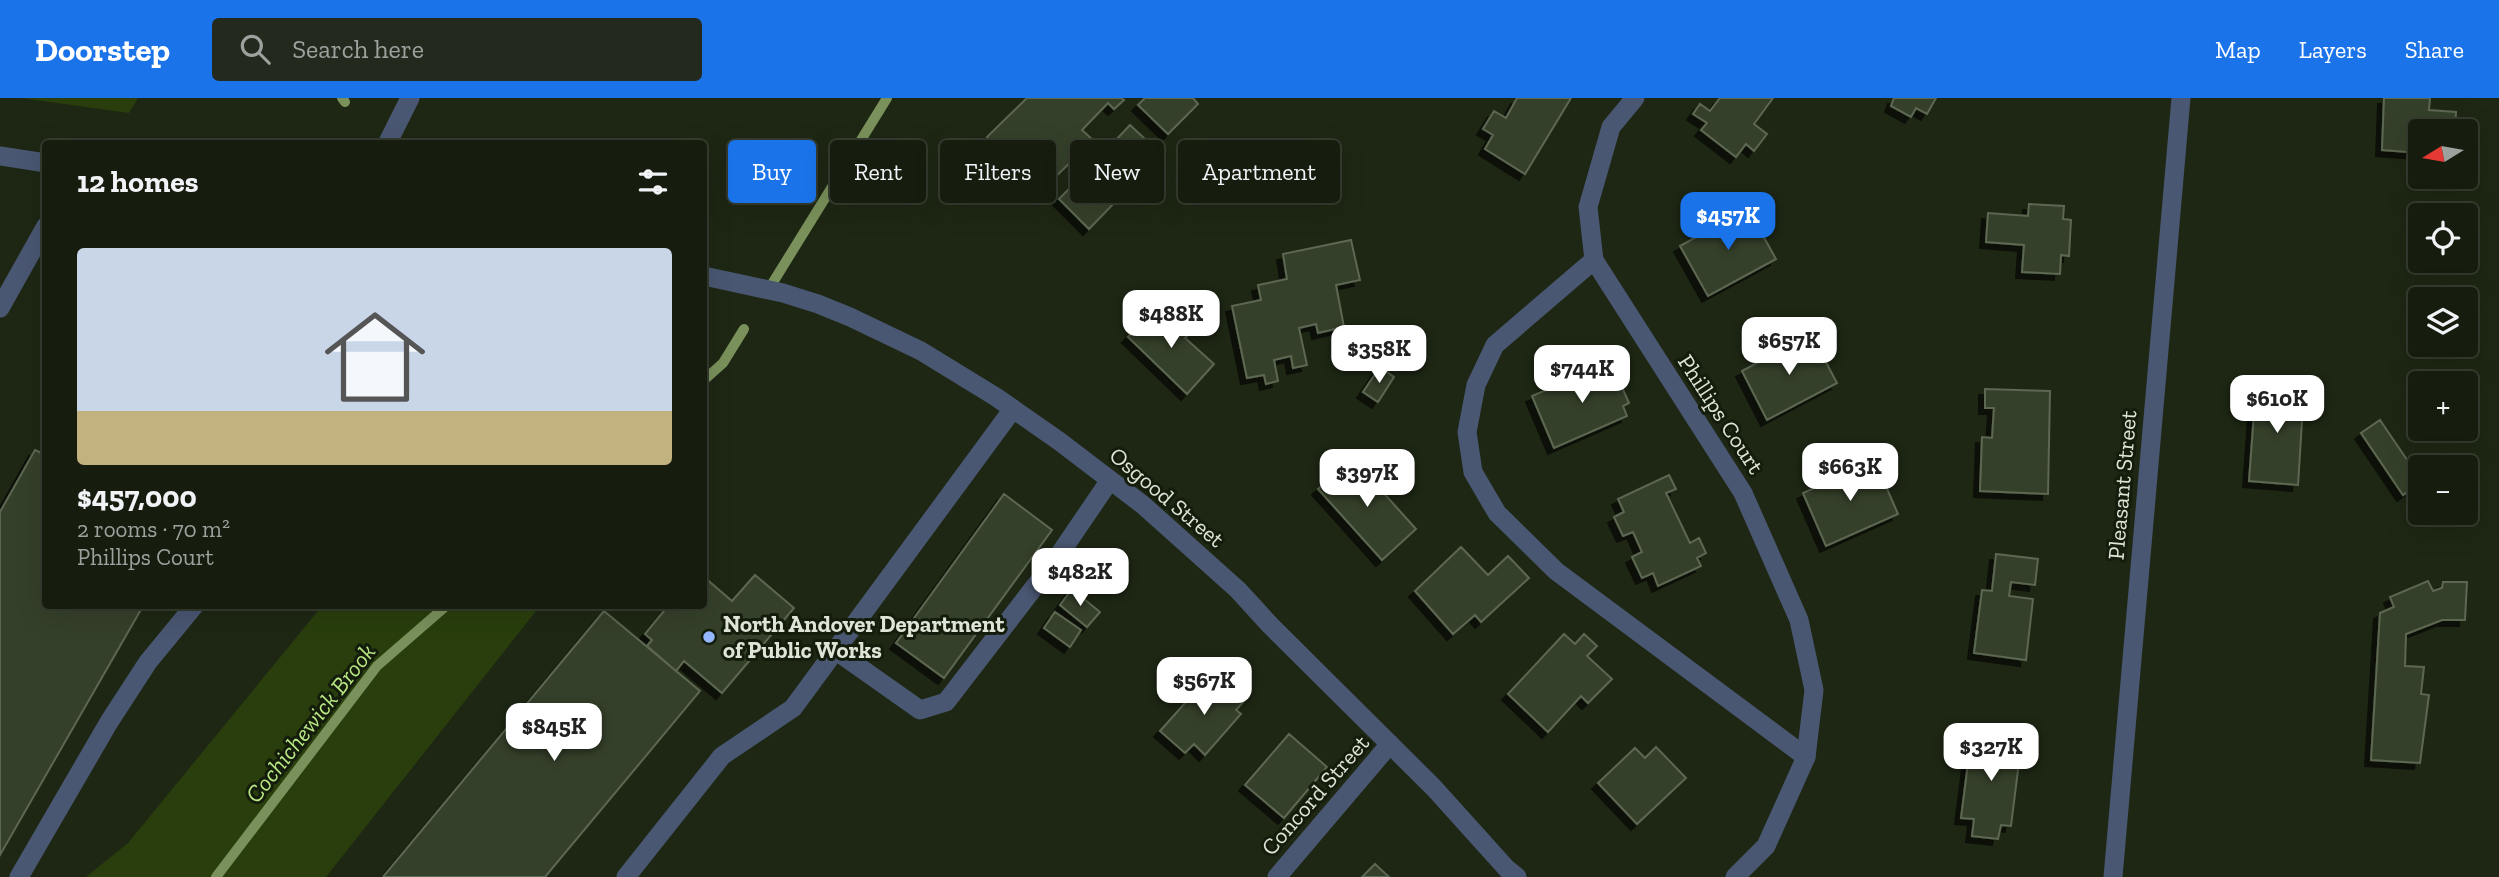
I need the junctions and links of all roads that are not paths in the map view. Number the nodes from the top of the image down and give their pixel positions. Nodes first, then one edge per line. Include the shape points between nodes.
1 (411, 98) edge
2 (1635, 98) edge
3 (2180, 98) edge
4 (389, 140) edge
5 (0, 156) edge
6 (42, 162) edge
7 (42, 233) edge
8 (1594, 260) junction
9 (707, 277) edge
10 (0, 308) edge
11 (1013, 409) junction
12 (1110, 480) junction
13 (192, 609) edge
14 (835, 650) junction
15 (1390, 744) junction
16 (1806, 757) junction
17 (19, 877) edge
18 (626, 877) edge
19 (1277, 877) edge
20 (1517, 877) edge
21 (1735, 877) edge
22 (2113, 877) edge

1 - 4 street
2 - 8 street, Phillips Court via 1611,127 1588,207
3 - 22 street, Pleasant Street
5 - 6 street
7 - 10 street
8 - 16 street, Phillips Court via 1743,493 1799,620 1814,690
8 - 16 street via 1495,345 1476,385 1467,432 1473,472 1497,513 1556,571
9 - 11 street, Osgood Street via 829,308 912,347
11 - 12 street, Osgood Street
11 - 14 street
12 - 14 street via 1059,555 946,702 920,710
12 - 15 street, Osgood Street via 1238,590
13 - 17 street via 148,662 109,722
14 - 18 street via 793,708 722,756
15 - 19 street, Concord Street
15 - 20 street, Osgood Street
16 - 21 street, Phillips Court via 1766,846

